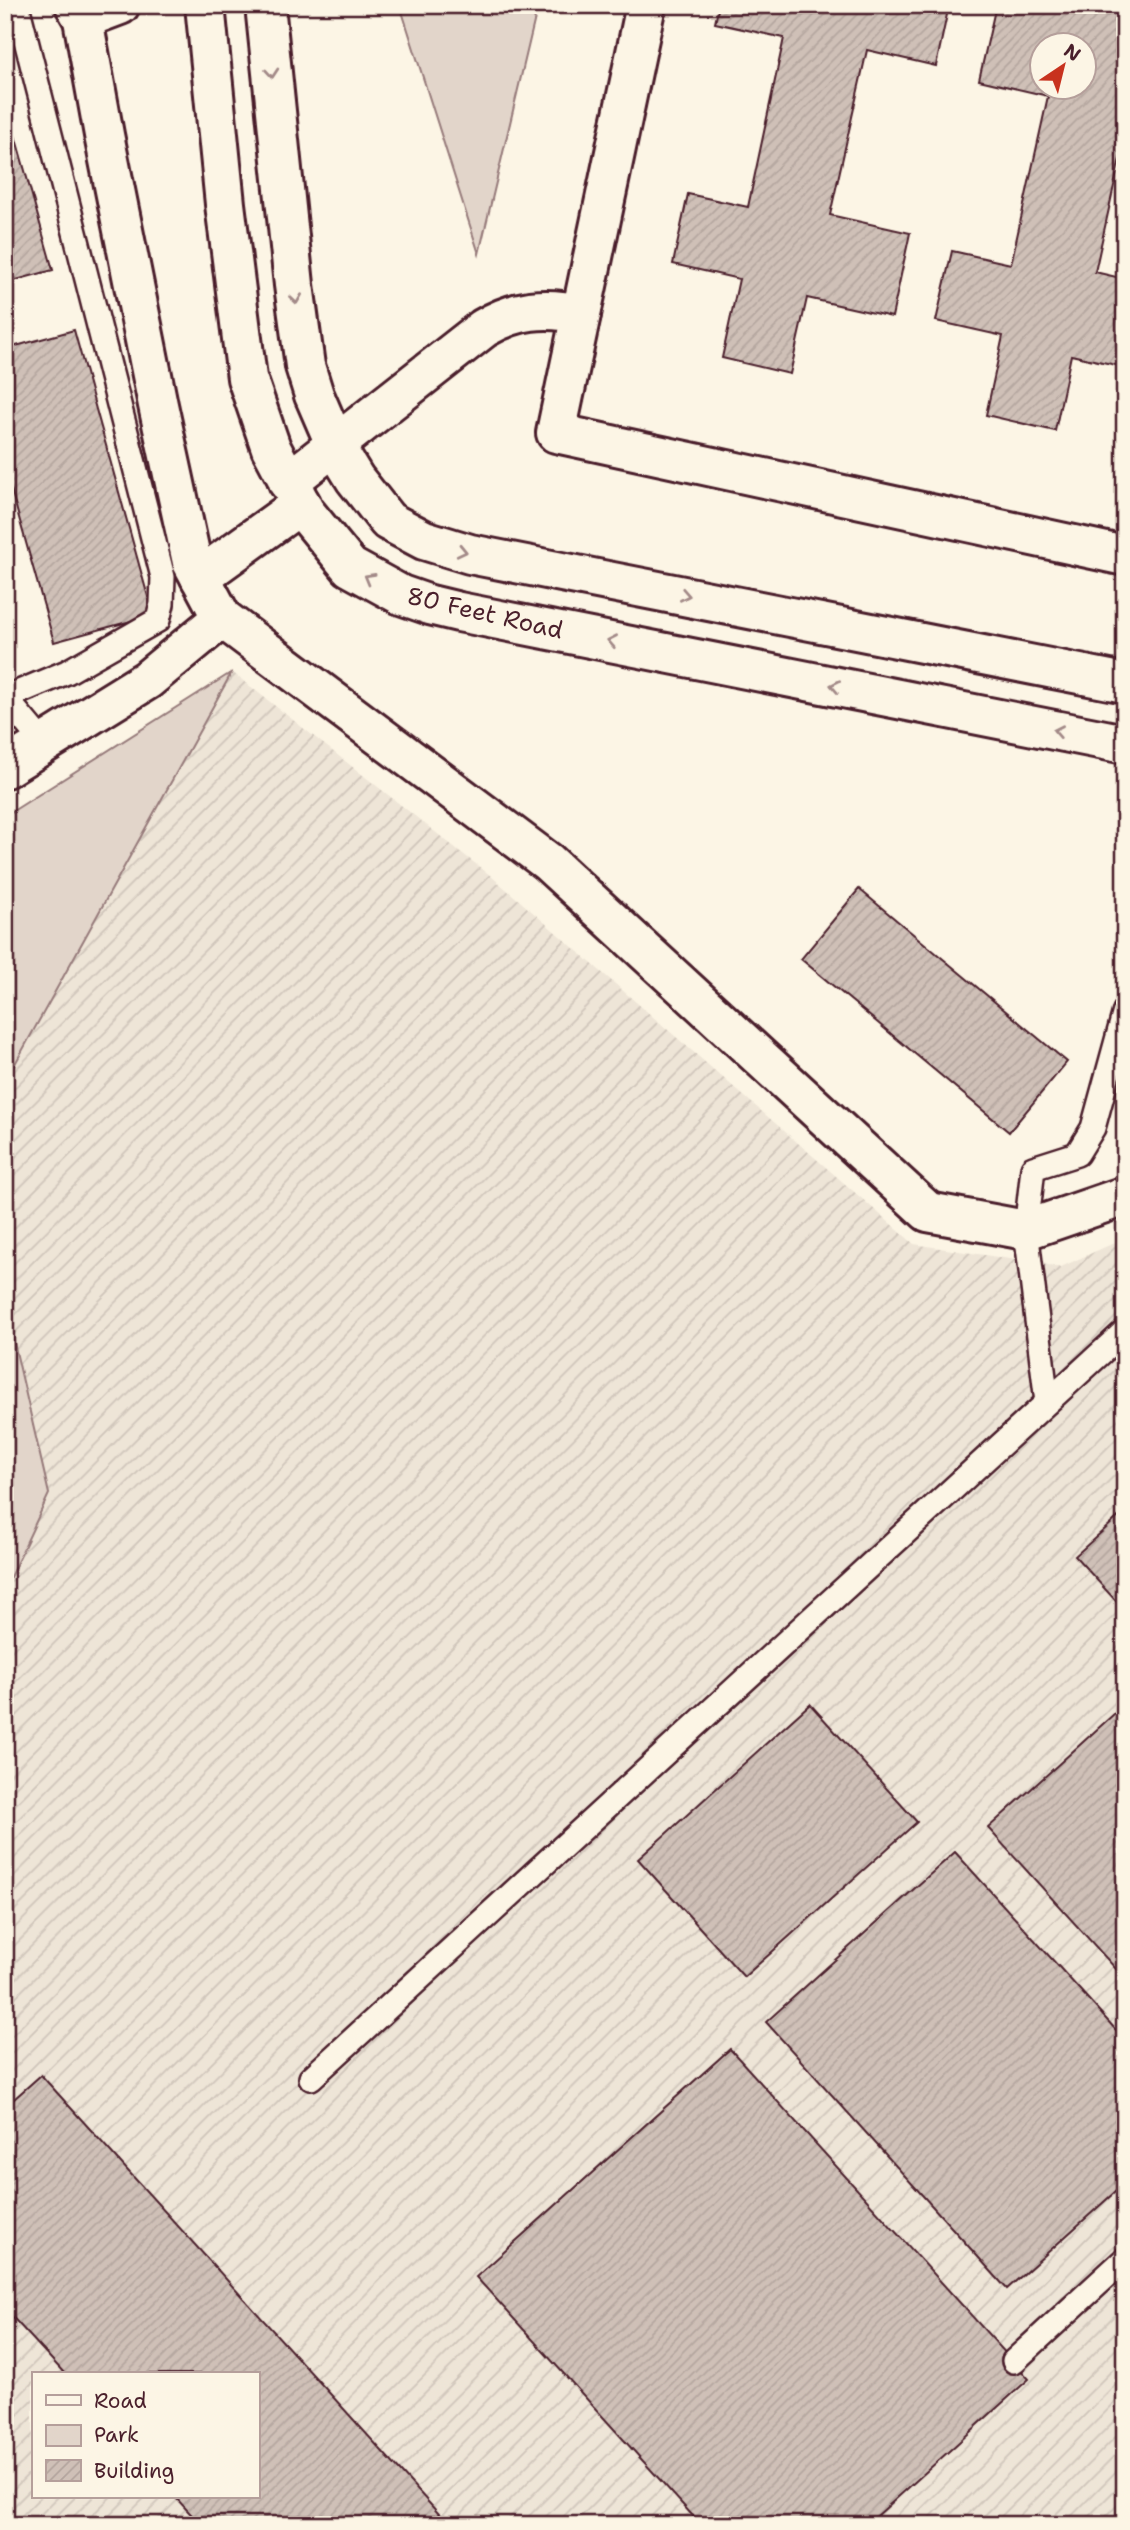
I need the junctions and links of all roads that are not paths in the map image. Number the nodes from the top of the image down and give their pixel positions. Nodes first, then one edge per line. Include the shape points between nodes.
1 (17, 5) edge
2 (120, 5) edge
3 (205, 5) edge
4 (265, 5) edge
5 (646, 5) edge
6 (79, 12) edge
7 (581, 314) junction
8 (335, 444) junction
9 (295, 493) junction
10 (1125, 556) edge
11 (200, 577) junction
12 (222, 618) junction
13 (1125, 684) edge
14 (5, 700) edge
15 (44, 744) junction
16 (1125, 744) edge
17 (5, 768) edge
18 (1125, 1011) edge
19 (1125, 1196) edge
20 (1026, 1230) junction
21 (1125, 1331) edge
22 (1047, 1402) junction
23 (311, 2078) dead end
24 (1125, 2259) edge
25 (1014, 2361) dead end

1 - 14 lane via 163,577 158,620 67,672
2 - 6 street
3 - 9 street, 80 Feet Road via 247,378 271,448
4 -> 8 street via 305,366
5 - 7 street
6 - 11 street via 158,405 192,562
7 - 8 street via 541,308 502,318
7 - 10 street via 556,433
8 - 9 street
8 -> 13 street via 388,521 446,548
9 - 11 street
16 -> 9 street, 80 Feet Road via 430,605 350,567
11 - 12 street
12 - 15 street via 147,680
12 - 20 street via 548,862 928,1212
14 - 15 lane
15 - 17 street
18 - 20 lane via 1093,1128 1077,1154 1034,1168
19 - 20 street
20 - 22 lane
21 - 22 lane
22 - 23 lane
24 - 25 lane

